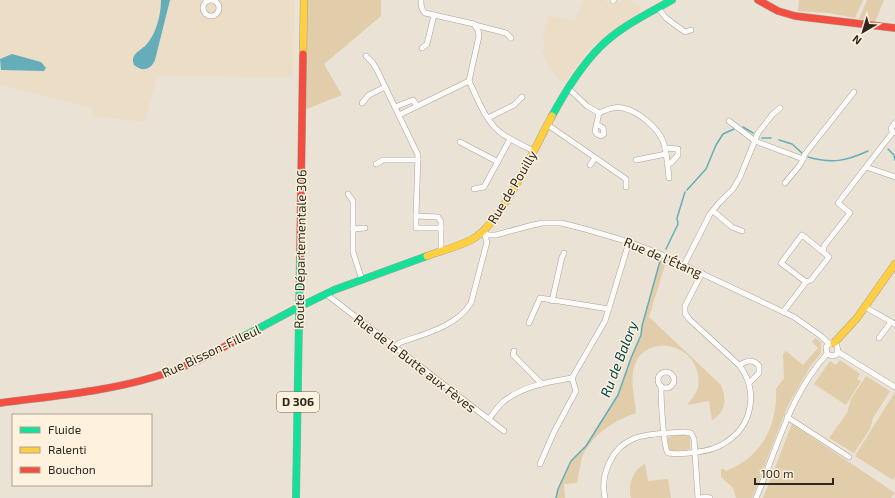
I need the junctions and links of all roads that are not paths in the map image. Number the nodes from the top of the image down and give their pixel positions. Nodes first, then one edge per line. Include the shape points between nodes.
1 (304, 0) edge
2 (421, 0) edge
3 (672, 0) edge
4 (758, 0) edge
5 (658, 8) junction
6 (434, 15) junction
7 (474, 24) junction
8 (895, 28) edge
9 (691, 30) dead end
10 (511, 38) dead end
11 (422, 48) dead end
12 (366, 56) dead end
13 (468, 81) junction
14 (385, 87) junction
15 (568, 88) junction
16 (854, 92) dead end
17 (522, 97) dead end
18 (362, 103) dead end
19 (417, 106) junction
20 (395, 107) junction
21 (780, 108) dead end
22 (599, 113) junction
23 (398, 115) junction
24 (488, 118) junction
25 (729, 121) dead end
26 (895, 123) edge
27 (597, 124) dead end
28 (548, 125) junction
29 (894, 133) edge
30 (510, 139) junction
31 (755, 141) junction
32 (460, 142) dead end
33 (534, 151) junction
34 (665, 151) junction
35 (595, 158) junction
36 (803, 159) junction
37 (418, 160) junction
38 (636, 160) dead end
39 (498, 162) junction
40 (376, 164) dead end
41 (667, 164) junction
42 (590, 165) dead end
43 (866, 166) junction
44 (895, 177) edge
45 (669, 178) dead end
46 (785, 183) dead end
47 (626, 187) dead end
48 (474, 189) dead end
49 (348, 194) dead end
50 (713, 211) junction
51 (416, 216) junction
52 (365, 228) dead end
53 (441, 228) junction
54 (353, 229) junction
55 (742, 231) dead end
56 (484, 232) junction
57 (629, 242) junction
58 (441, 251) junction
59 (823, 252) junction
60 (564, 253) dead end
61 (895, 264) edge
62 (684, 265) junction
63 (702, 273) junction
64 (362, 280) junction
65 (806, 282) junction
66 (326, 294) junction
67 (552, 301) junction
68 (299, 307) junction
69 (865, 307) junction
70 (609, 309) junction
71 (783, 312) junction
72 (529, 323) dead end
73 (893, 323) edge
74 (879, 338) dead end
75 (831, 344) junction
76 (395, 347) junction
77 (514, 351) dead end
78 (838, 352) junction
79 (826, 354) junction
80 (739, 365) junction
81 (572, 378) junction
82 (749, 383) junction
83 (542, 384) junction
84 (661, 386) dead end
85 (895, 387) edge
86 (0, 403) edge
87 (787, 417) junction
88 (489, 419) junction
89 (504, 431) dead end
90 (664, 434) junction
91 (695, 452) junction
92 (849, 457) dead end
93 (540, 464) dead end
94 (296, 498) edge
95 (605, 498) edge
96 (700, 498) edge
97 (710, 498) edge
98 (756, 498) edge

1 - 68 street, Route Départementale 306 / D 306
2 - 6 street via 422,10
3 - 5 street, Rue de Pouilly
4 - 8 street via 778,11 795,16
5 - 9 street via 666,18 685,32
5 - 15 street, Rue de Pouilly via 606,41 591,56
6 - 7 street
6 - 11 street via 428,44
7 - 10 street via 506,33
7 - 13 street via 479,36
12 - 14 street
13 - 19 street
13 - 24 street
14 - 18 street via 369,95
14 - 20 street
15 - 22 street via 587,106
15 - 28 street, Rue de Pouilly
16 - 36 street
17 - 24 street via 514,105
19 - 20 street via 413,100
19 - 23 street
20 - 23 street
21 - 31 street via 758,133
22 - 27 street
22 - 34 street via 609,108 622,108 638,115 656,130 664,143
23 - 37 street via 418,155
24 - 30 street via 502,135
25 - 31 street
26 - 29 street via 891,128
28 - 33 street, Rue de Pouilly
28 - 35 street
29 - 43 street
30 - 33 street
30 - 39 street
31 - 36 street
31 - 50 street via 736,185
32 - 39 street
33 - 56 street, Rue de Pouilly via 507,199
34 - 38 street
34 - 41 street
34 - 41 street via 678,149 678,155
35 - 42 street
35 - 47 street via 626,179
36 - 46 street
37 - 40 street via 383,160
37 - 51 street
39 - 48 street via 484,188
41 - 45 street
43 - 44 street
43 - 59 street via 838,203 850,213 824,246
49 - 54 street via 353,201
50 - 55 street via 732,227
50 - 62 street
51 - 53 street via 438,217
51 - 53 street via 416,228
52 - 54 street
53 - 58 street
54 - 64 street via 353,252
56 - 57 street, Rue de l'Étang via 496,235 542,223 561,223
56 - 58 street, Rue de Pouilly via 471,240
56 - 76 street via 487,242 468,308 453,322 399,343
57 - 62 street, Rue de l'Étang
57 - 70 street
58 - 64 street, Rue de Pouilly
59 - 65 street via 829,257 811,280
59 - 65 street via 802,235 780,263
60 - 67 street
61 - 69 street
62 - 63 street, Rue de l'Étang
63 - 71 street, Rue de l'Étang
63 - 80 street via 685,306 685,313
64 - 66 street, Rue de Pouilly
65 - 71 street
66 - 68 street, Rue de Pouilly
66 - 76 street, Rue de la Butte aux Fèves
67 - 70 street
67 - 72 street via 540,298
68 - 86 street, Rue Bisson-Filleul via 226,345 157,376 96,390
68 - 94 street, Route Départementale 306 / D 306
69 - 73 street
69 - 75 street
70 - 81 street via 605,321
71 - 75 street, Rue de l'Étang
73 - 74 street
75 - 78 street via 838,348
75 - 79 street via 825,349
76 - 88 street, Rue de la Butte aux Fèves
77 - 83 street via 513,355
78 - 79 street via 832,356
78 - 85 street
79 - 87 street via 807,378
80 - 82 street
80 - 82 street via 754,361 759,366 759,373
81 - 83 street
81 - 93 street via 576,391
82 - 91 street via 750,408 739,432 722,445
83 - 88 street via 522,390 502,403
84 - 90 street
87 - 92 street
87 - 98 street
88 - 89 street, Rue de la Butte aux Fèves
90 - 91 street via 668,453
90 - 91 street via 691,433
90 - 95 street via 634,438 616,453 610,461 603,483
91 - 96 street
96 - 97 street

